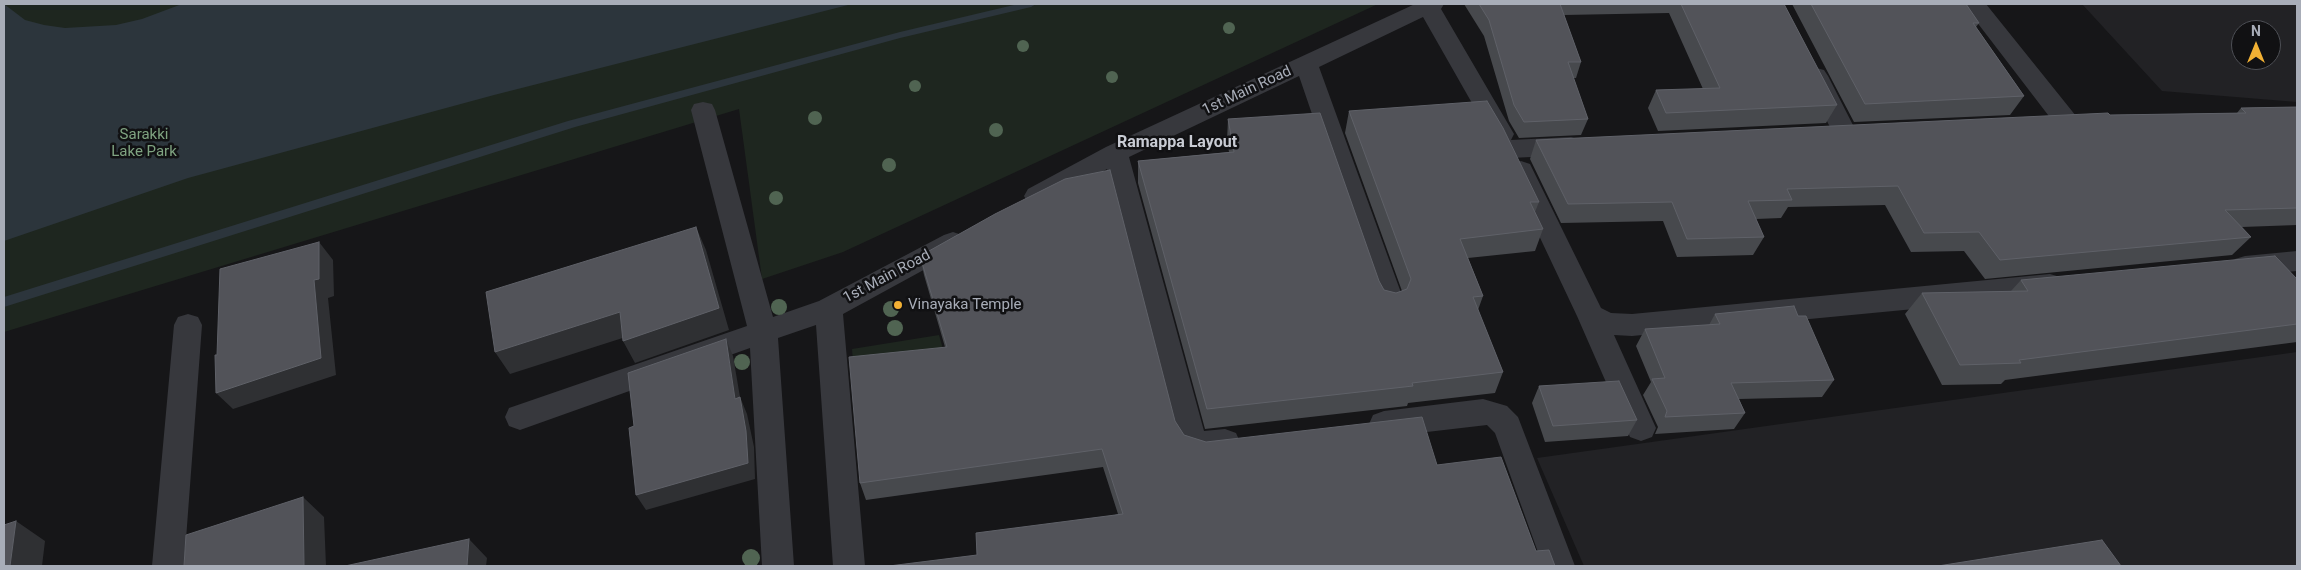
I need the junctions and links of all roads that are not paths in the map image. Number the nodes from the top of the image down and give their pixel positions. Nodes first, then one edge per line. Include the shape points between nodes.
1 (1974, 4) edge
2 (1430, 5) edge
3 (1805, 56) edge
4 (1306, 62) junction
5 (703, 110) dead end
6 (2038, 123) edge
7 (1845, 133) edge
8 (1589, 145) edge
9 (1511, 149) junction
10 (1115, 153) junction
11 (1018, 206) edge
12 (971, 232) edge
13 (2297, 261) edge
14 (2218, 268) edge
15 (2079, 282) edge
16 (1390, 301) edge
17 (829, 309) junction
18 (1591, 316) junction
19 (188, 325) dead end
20 (763, 332) junction
21 (520, 417) dead end
22 (1358, 427) edge
23 (1641, 428) dead end
24 (1253, 439) edge
25 (168, 566) edge
26 (778, 566) edge
27 (849, 566) edge
28 (1559, 566) edge

1 - 6 street via 2076,121
2 - 4 street, 1st Main Road
2 - 9 street
3 - 7 street
4 - 10 street, 1st Main Road
4 - 16 street
5 - 20 street
8 - 9 street
9 - 18 street
10 - 11 street, 1st Main Road
10 - 24 street via 1191,438 1196,443 1205,444
12 - 17 street, 1st Main Road
13 - 14 street
15 - 18 street via 1632,325 1608,324
17 - 20 street, 1st Main Road
17 - 27 street
18 - 23 street
19 - 25 street
20 - 21 street, 1st Main Road
20 - 26 street
22 - 28 street via 1483,412 1496,415 1507,426

